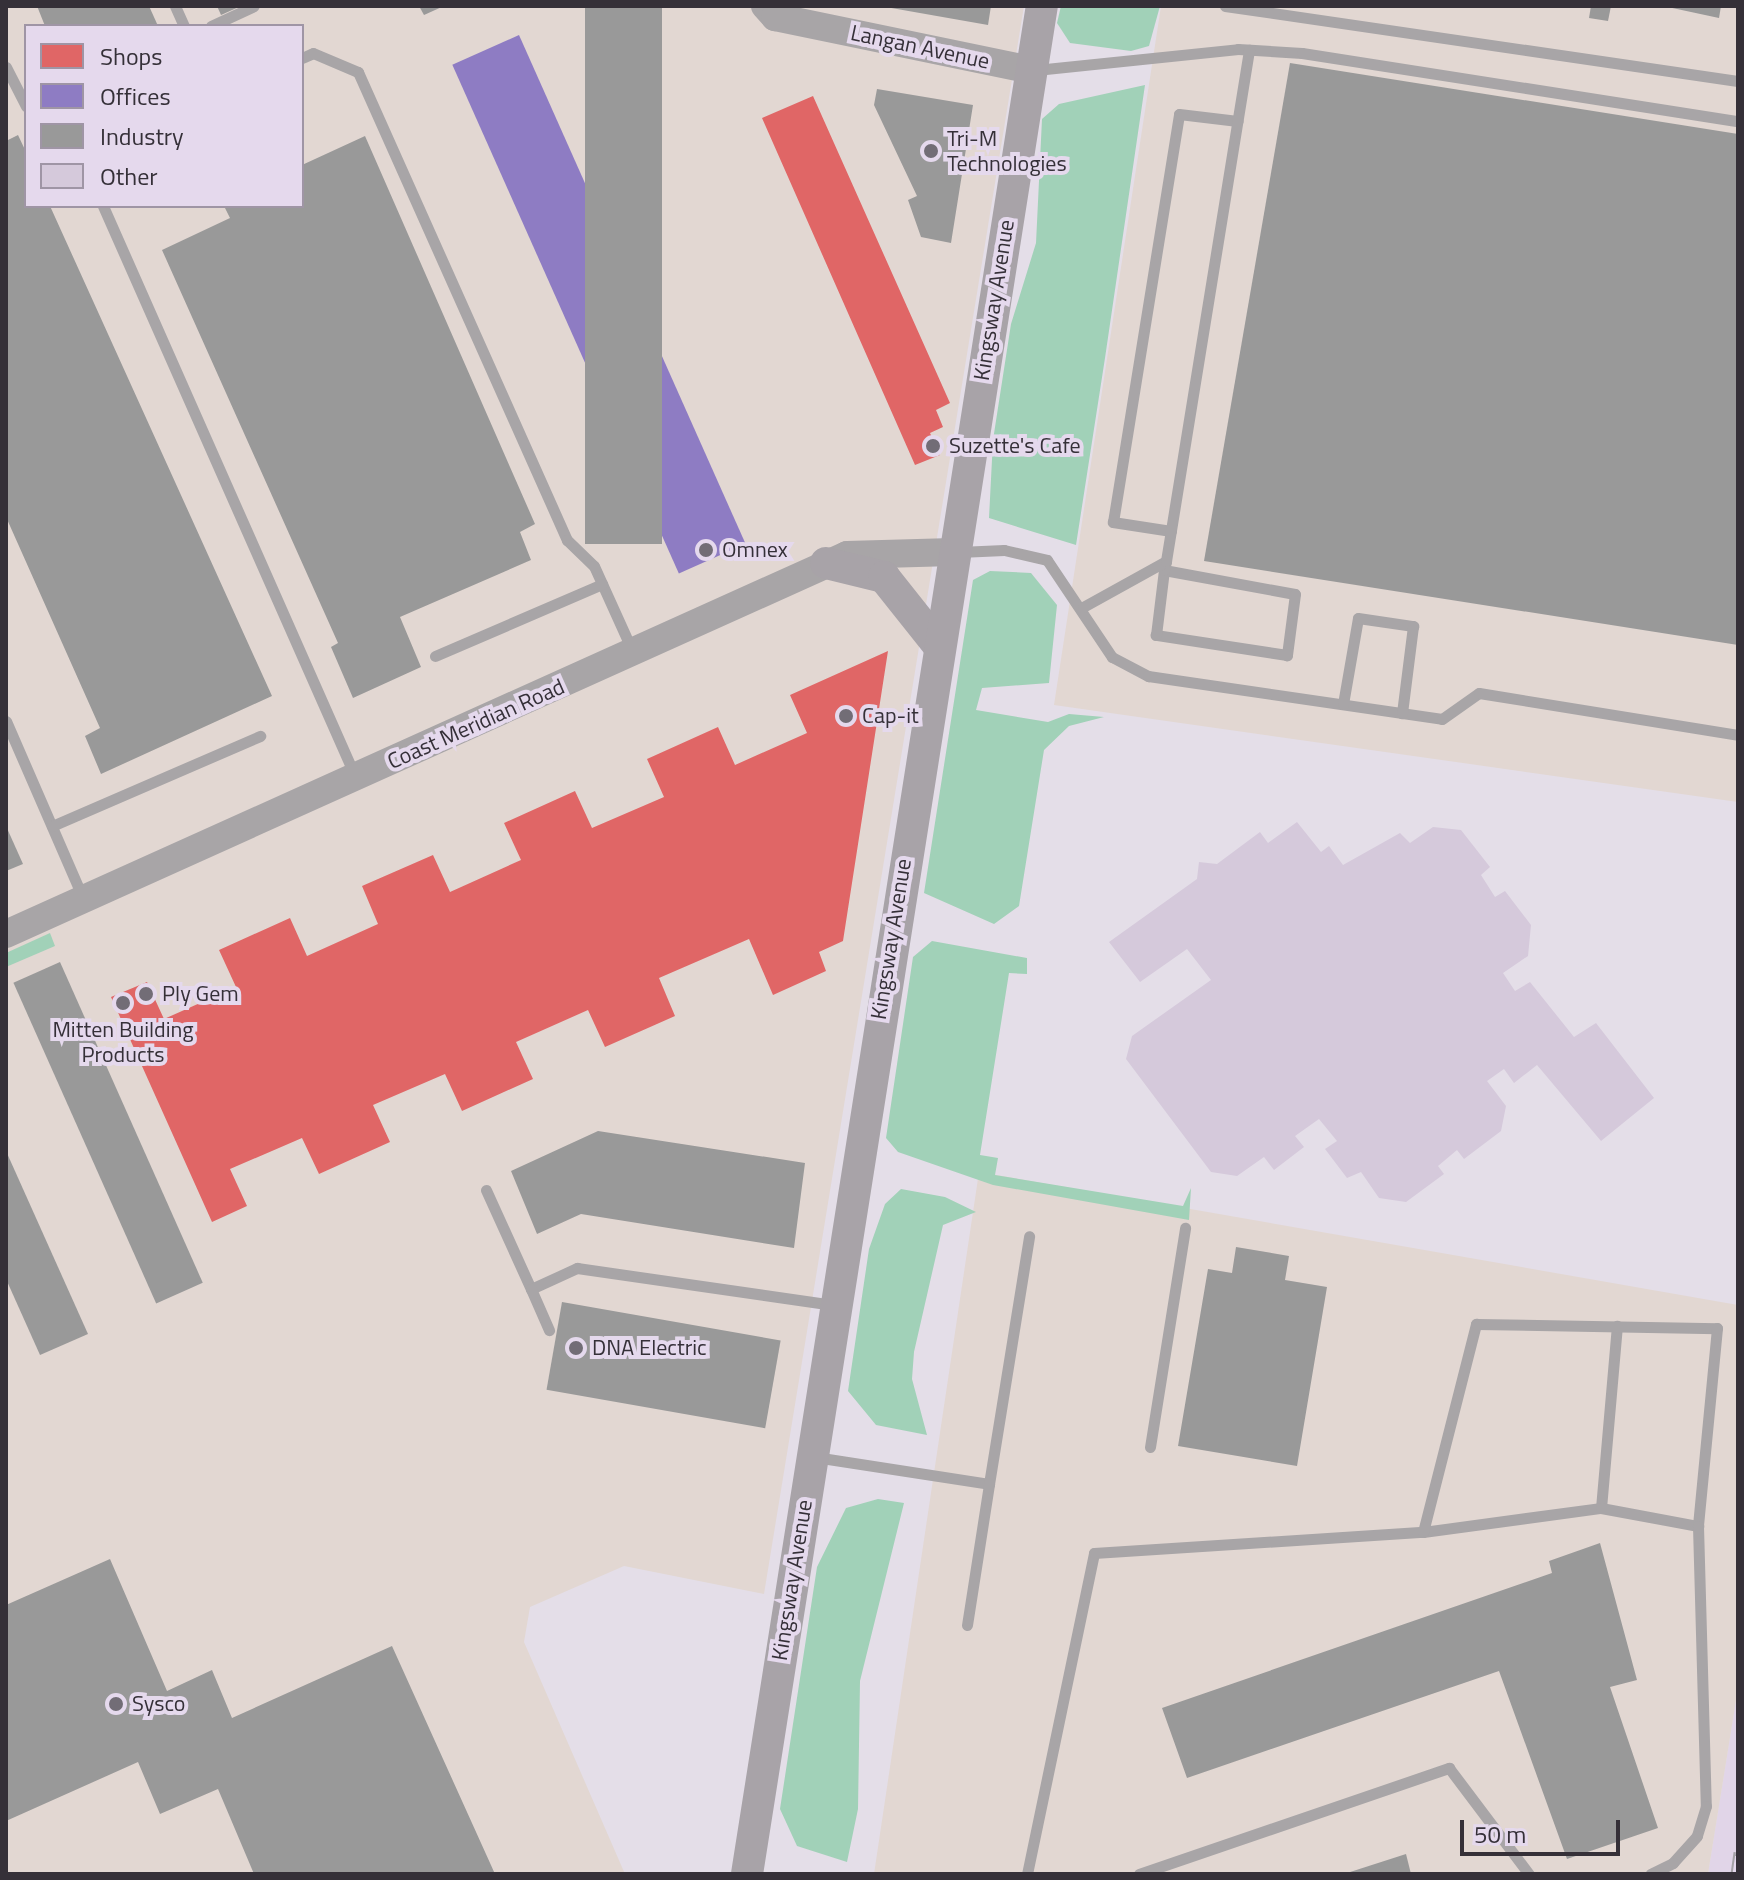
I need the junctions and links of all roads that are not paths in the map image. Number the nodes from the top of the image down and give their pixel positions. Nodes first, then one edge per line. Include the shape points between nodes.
1 (254, 6) edge
2 (765, 6) edge
3 (1042, 6) edge
4 (1225, 6) edge
5 (215, 24) edge
6 (1249, 50) junction
7 (304, 57) edge
8 (6, 67) edge
9 (1031, 70) junction
10 (1738, 81) edge
11 (24, 102) edge
12 (1238, 121) junction
13 (1738, 121) edge
14 (104, 208) edge
15 (1171, 531) junction
16 (953, 552) junction
17 (826, 563) junction
18 (1165, 566) junction
19 (602, 584) junction
20 (1083, 607) junction
21 (938, 645) junction
22 (633, 654) junction
23 (435, 656) dead end
24 (1343, 704) junction
25 (1402, 713) junction
26 (6, 721) edge
27 (1738, 735) edge
28 (260, 736) dead end
29 (356, 777) junction
30 (52, 826) junction
31 (85, 900) junction
32 (6, 934) edge
33 (486, 1190) dead end
34 (1185, 1228) dead end
35 (1029, 1236) dead end
36 (531, 1289) junction
37 (834, 1305) junction
38 (1617, 1326) junction
39 (549, 1330) dead end
40 (1150, 1447) dead end
41 (811, 1457) junction
42 (989, 1484) junction
43 (1601, 1508) junction
44 (1698, 1526) junction
45 (1423, 1532) junction
46 (967, 1625) dead end
47 (747, 1874) edge
48 (1027, 1874) edge
49 (1139, 1874) edge
50 (1529, 1874) edge
51 (1650, 1874) edge

1 - 5 lane
2 - 9 street, Langan Avenue via 775,17
3 - 9 main road, Kingsway Avenue
4 - 10 lane
6 - 9 lane
6 - 12 lane
6 - 13 lane
7 - 19 lane via 313,53 358,72 567,540
8 - 11 lane
9 - 16 main road, Kingsway Avenue
12 - 15 lane
12 - 15 lane via 1179,114 1113,522
14 - 29 lane
15 - 18 lane
16 - 17 street, Coast Meridian Road via 872,550
16 - 20 lane via 1004,550 1047,560
16 - 21 main road, Kingsway Avenue
17 - 21 main road via 884,577
17 - 22 street, Coast Meridian Road
18 - 18 lane via 1156,635 1287,655 1295,594
18 - 20 lane
19 - 22 lane
19 - 23 lane
20 - 24 lane via 1112,657 1148,676
21 - 37 main road, Kingsway Avenue
22 - 29 street, Coast Meridian Road
24 - 25 lane
24 - 25 lane via 1358,618 1413,626
25 - 27 lane via 1442,719 1479,693
26 - 30 lane
28 - 30 lane
29 - 31 street, Coast Meridian Road
30 - 31 lane
31 - 32 street, Coast Meridian Road
33 - 36 lane
34 - 40 lane
35 - 42 lane
36 - 37 lane via 577,1268
36 - 39 lane
37 - 41 main road, Kingsway Avenue
38 - 43 lane
38 - 44 lane via 1717,1328
38 - 45 lane via 1476,1324
41 - 42 lane
41 - 47 main road, Kingsway Avenue
42 - 46 lane
43 - 44 lane
43 - 45 lane
44 - 51 lane via 1706,1806 1697,1836 1673,1863
45 - 48 lane via 1094,1553
49 - 50 lane via 1449,1768

